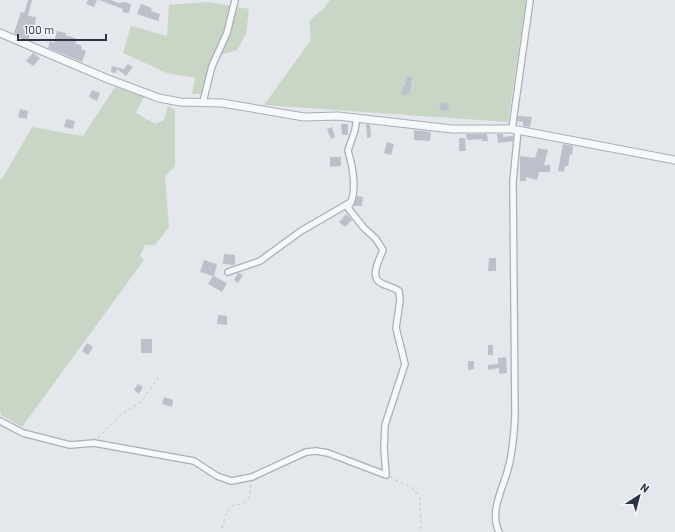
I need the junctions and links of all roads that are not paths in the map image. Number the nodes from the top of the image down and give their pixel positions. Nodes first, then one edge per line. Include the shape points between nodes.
1 (235, 0) edge
2 (530, 0) edge
3 (0, 33) edge
4 (202, 102) junction
5 (356, 118) junction
6 (515, 129) junction
7 (675, 160) edge
8 (352, 202) junction
9 (228, 272) dead end
10 (0, 421) edge
11 (385, 462) junction
12 (375, 471) junction
13 (499, 532) edge

1 - 4 street via 227,33 212,66
2 - 6 street
3 - 4 street via 159,98 180,102
4 - 5 street via 304,117
5 - 6 street via 452,129
5 - 8 street via 357,126 348,151 352,168
6 - 7 street
6 - 13 street via 515,416 508,468 496,504
8 - 9 street via 301,231 260,260
8 - 11 street via 348,208 384,250 376,268 377,279 399,292 396,328 405,364 385,425
10 - 12 street via 24,433 70,445 94,443 194,461 217,476 231,481 252,477 306,452 316,450
11 - 12 street
11 - 12 street via 386,476

